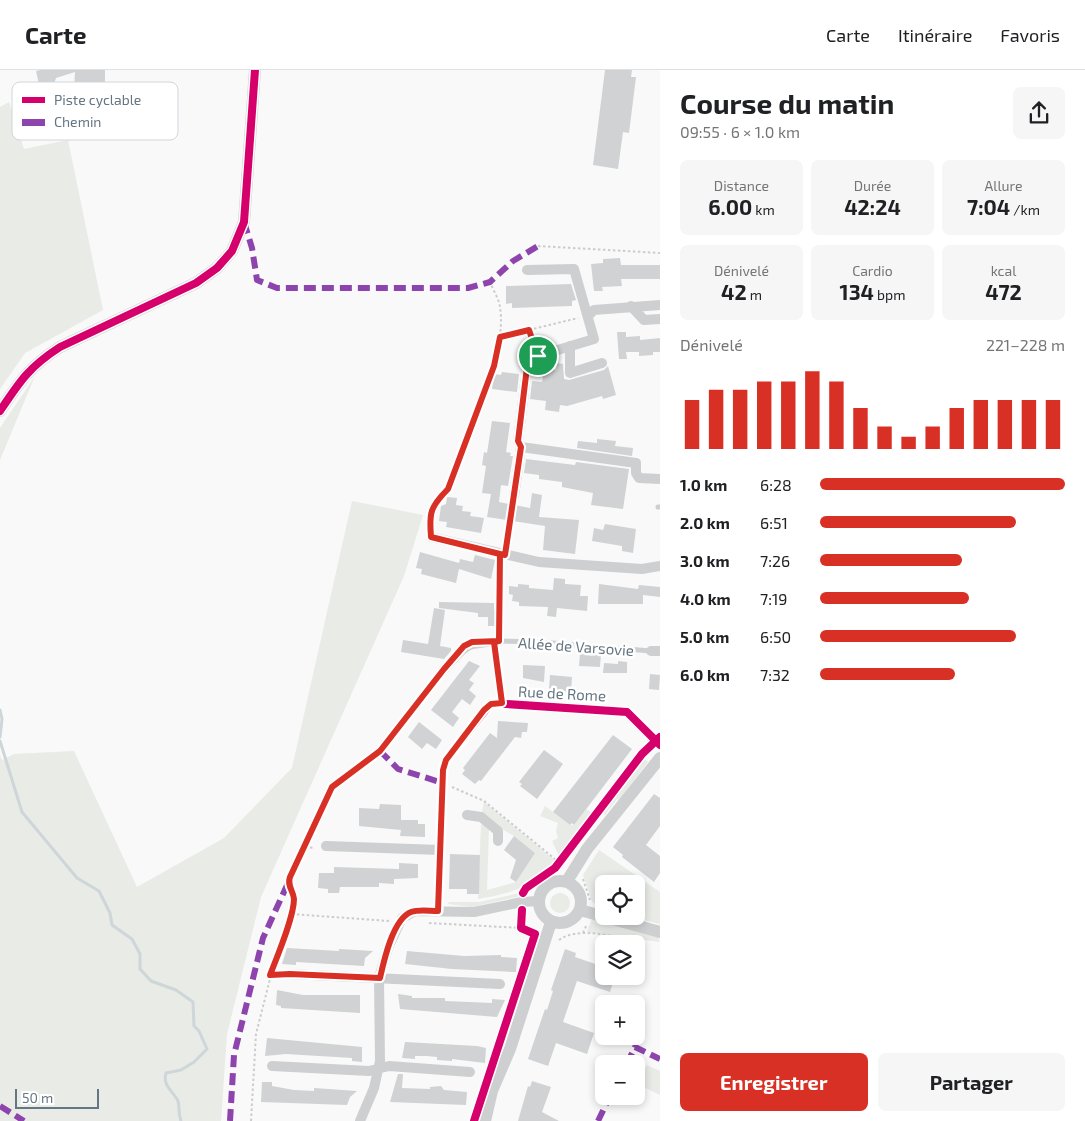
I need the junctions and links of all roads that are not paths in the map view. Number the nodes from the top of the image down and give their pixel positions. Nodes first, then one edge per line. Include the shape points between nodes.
1 (255, 70) edge
2 (527, 270) dead end
3 (660, 305) edge
4 (631, 306) junction
5 (588, 316) junction
6 (660, 319) edge
7 (570, 346) junction
8 (602, 363) dead end
9 (0, 411) edge
10 (521, 447) junction
11 (660, 479) edge
12 (514, 496) road end
13 (431, 537) road end
14 (660, 566) edge
15 (497, 641) junction
16 (656, 651) edge
17 (444, 669) road end
18 (502, 703) junction
19 (660, 745) edge
20 (660, 758) edge
21 (467, 815) dead end
22 (498, 841) dead end
23 (326, 846) dead end
24 (440, 850) junction
25 (566, 882) junction
26 (538, 902) junction
27 (580, 910) junction
28 (438, 911) junction
29 (551, 922) junction
30 (660, 932) edge
31 (290, 974) road end
32 (380, 978) junction
33 (500, 984) dead end
34 (272, 1066) dead end
35 (379, 1068) junction
36 (470, 1072) dead end
37 (489, 1107) junction
38 (360, 1121) edge
39 (484, 1121) edge
40 (490, 1121) edge

1 - 9 street via 244,222 232,251 217,268 196,283 40,360 23,375
2 - 5 street via 574,269
3 - 4 street
4 - 5 street via 594,310
4 - 6 street via 644,320
5 - 7 street via 594,339
7 - 8 street via 570,372
7 - 10 street via 528,359 518,441
10 - 11 street via 636,463 639,478
10 - 12 street
13 - 14 street via 539,562 642,569
15 - 16 lane, Allée de Varsovie
15 - 17 street, Allée de Varsovie via 472,642 464,646
15 - 18 lane
18 - 19 street, Rue de Rome via 627,712
18 - 24 street, Rue de Rome via 491,704 484,710 446,760
20 - 25 street via 587,849
21 - 22 street via 481,817 498,831
23 - 24 street
24 - 28 street, Rue de Rome
25 - 26 street via 558,880 546,886
25 - 27 street via 573,885 581,896
26 - 28 street via 474,912
26 - 29 street via 544,917
27 - 29 street via 568,922
27 - 30 street
28 - 32 street via 415,911 405,915 388,948
29 - 37 street
31 - 32 street
32 - 33 street
32 - 35 street
34 - 35 street via 369,1071
35 - 36 street
35 - 38 street
37 - 39 street
37 - 40 street

